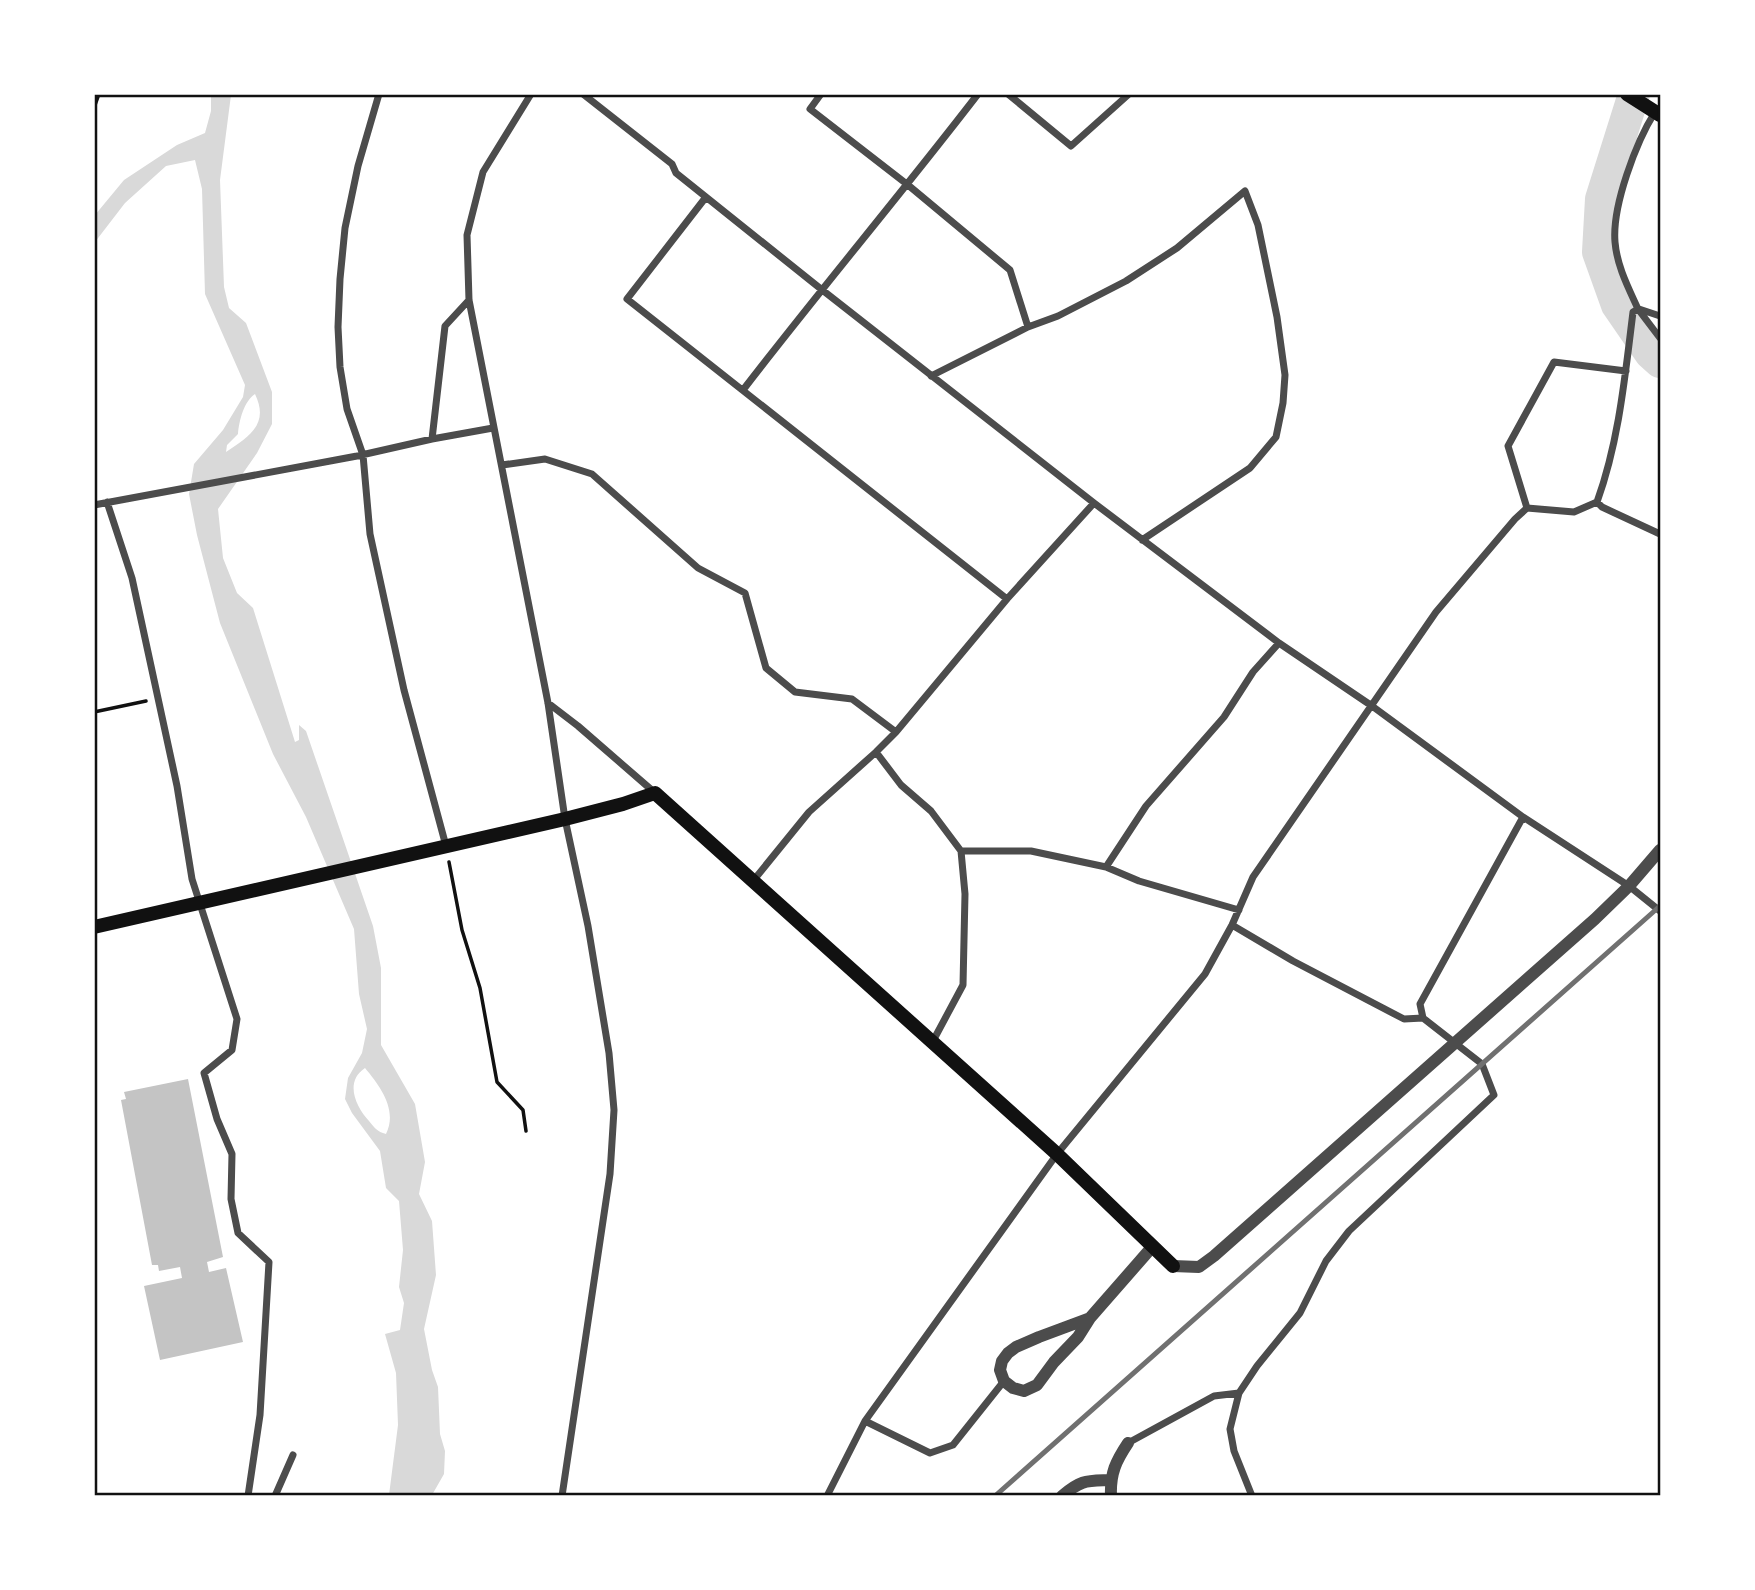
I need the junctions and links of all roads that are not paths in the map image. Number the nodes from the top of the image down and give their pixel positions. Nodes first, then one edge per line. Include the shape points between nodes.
1 (379, 94) edge
2 (531, 94) edge
3 (583, 94) edge
4 (821, 94) edge
5 (978, 94) edge
6 (1007, 94) edge
7 (1129, 94) edge
8 (1627, 94) edge
9 (1653, 110) edge
10 (908, 185) junction
11 (706, 197) junction
12 (821, 289) junction
13 (469, 300) junction
14 (1636, 310) junction
15 (1661, 316) edge
16 (1028, 327) junction
17 (1661, 338) edge
18 (1626, 371) junction
19 (931, 376) junction
20 (743, 390) junction
21 (493, 428) junction
22 (432, 439) junction
23 (360, 455) junction
24 (502, 465) junction
25 (107, 502) junction
26 (1597, 502) junction
27 (1094, 503) junction
28 (94, 505) edge
29 (1528, 508) junction
30 (1661, 534) edge
31 (1142, 540) junction
32 (1007, 599) junction
33 (1279, 643) junction
34 (548, 703) junction
35 (1372, 706) junction
36 (896, 732) junction
37 (876, 752) junction
38 (655, 793) junction
39 (1523, 817) junction
40 (565, 819) junction
41 (446, 846) junction
42 (1661, 850) edge
43 (961, 851) junction
44 (1106, 867) junction
45 (753, 881) junction
46 (1629, 886) junction
47 (200, 902) junction
48 (1239, 910) junction
49 (1661, 911) edge
50 (1232, 925) junction
51 (94, 927) edge
52 (1423, 1018) junction
53 (933, 1042) junction
54 (1454, 1042) junction
55 (1057, 1154) junction
56 (1153, 1246) junction
57 (1172, 1266) joint
58 (1090, 1318) junction
59 (1044, 1335) junction
60 (1059, 1357) junction
61 (1004, 1381) junction
62 (1239, 1393) junction
63 (865, 1421) junction
64 (1128, 1443) joint
65 (293, 1455) dead end
66 (1111, 1480) junction
67 (248, 1496) edge
68 (275, 1496) edge
69 (562, 1496) edge
70 (827, 1496) edge
71 (1062, 1496) edge
72 (1111, 1496) edge
73 (1252, 1496) edge

1 - 23 street via 358,166 340,279 340,367
2 - 13 street via 483,172 467,235
3 - 11 street
4 - 10 street via 810,108
5 - 10 street
6 - 7 street via 1071,146
8 - 9 main road
9 - 14 street via 1636,148 1614,229 1618,262
10 - 12 street
10 - 16 street via 1010,270
11 - 12 street
11 - 20 street via 627,299
12 - 19 street
12 - 20 street
13 - 21 street
13 - 22 street via 444,326
14 - 15 street
14 - 17 street
14 - 18 street
16 - 19 street
16 - 31 street via 1126,281 1177,248 1245,191 1258,225 1277,317 1284,375 1276,437 1250,468
18 - 26 street
18 - 29 street via 1554,362 1508,446
19 - 27 street
20 - 32 street
21 - 22 street
21 - 24 street
22 - 23 street
23 - 25 street
23 - 41 street via 370,534 404,690
24 - 34 street
24 - 36 street via 545,459 592,474 698,568 745,593 766,668 795,692 852,699
25 - 28 street
25 - 47 street via 132,578
26 - 29 street via 1574,512
26 - 30 street
27 - 31 street
27 - 32 street
29 - 35 street via 1436,612
31 - 33 street
32 - 36 street
33 - 35 street
33 - 44 street via 1224,717 1146,806
34 - 38 street
34 - 40 street
35 - 39 street
35 - 48 street via 1253,877
36 - 37 street
37 - 43 street
37 - 45 street via 809,812
38 - 40 main road
38 - 45 main road
39 - 46 street
39 - 52 street via 1420,1004
40 - 41 main road
40 - 69 street via 588,926 614,1110 610,1174
41 - 47 main road
42 - 46 street
43 - 44 street via 1031,851
43 - 53 street via 963,985
44 - 48 street
45 - 53 main road
46 - 49 street
46 - 54 street
47 - 51 main road
47 - 67 street via 237,1019 232,1049 204,1073 232,1154 238,1233 269,1262 260,1415
48 - 50 street
50 - 52 street via 1404,1019
50 - 55 street via 1205,974
52 - 54 street
53 - 55 main road
54 - 57 street via 1199,1268
54 - 62 street via 1482,1064 1494,1096 1349,1231 1326,1261 1300,1313
55 - 56 main road
55 - 63 street
56 - 57 main road
56 - 58 street
58 - 59 street
58 - 60 street
59 - 60 street via 1054,1339
59 - 61 street via 1007,1353 1000,1370
60 - 61 street via 1031,1388 1024,1391
61 - 63 street via 953,1445 930,1453
62 - 64 street via 1214,1396
62 - 73 street via 1230,1429
63 - 70 street
64 - 66 street
65 - 68 street
66 - 71 street via 1087,1481
66 - 72 street

